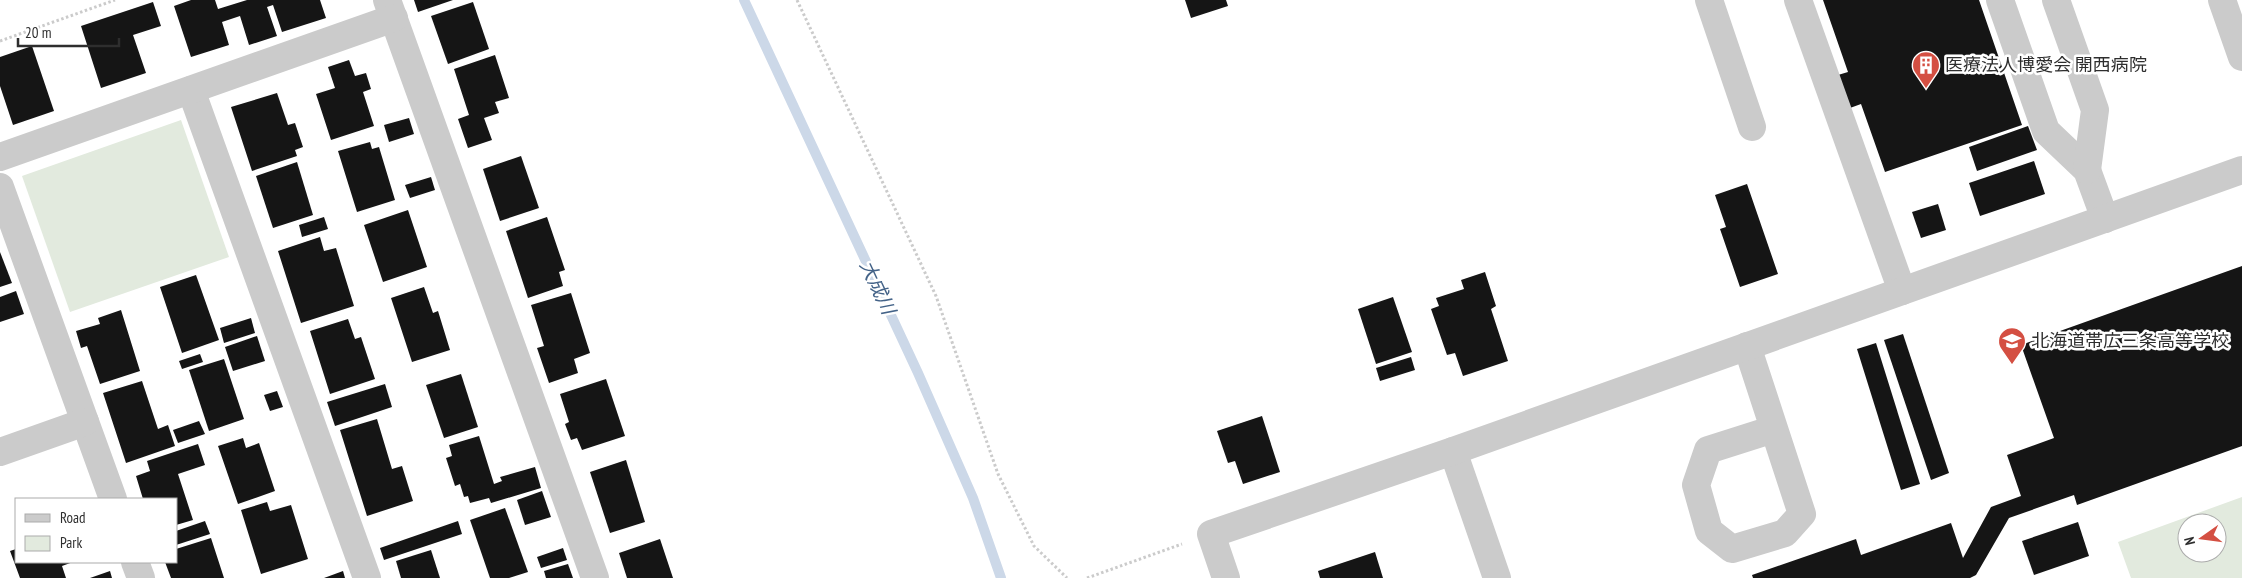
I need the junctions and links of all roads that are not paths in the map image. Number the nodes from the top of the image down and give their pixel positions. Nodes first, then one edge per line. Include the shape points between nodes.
1 (1709, 0) edge
2 (1798, 0) edge
3 (2000, 0) edge
4 (2056, 0) edge
5 (2222, 0) edge
6 (391, 9) edge
7 (2242, 57) edge
8 (191, 90) junction
9 (1752, 127) dead end
10 (0, 157) edge
11 (2087, 170) junction
12 (2242, 170) edge
13 (0, 187) edge
14 (2104, 219) junction
15 (1902, 291) junction
16 (1747, 346) junction
17 (85, 422) junction
18 (1774, 429) junction
19 (1453, 451) junction
20 (0, 452) edge
21 (113, 498) edge
22 (135, 563) edge
23 (141, 578) edge
24 (367, 578) edge
25 (595, 578) edge
26 (1226, 578) edge
27 (1497, 578) edge

1 - 9 street
2 - 15 street
3 - 11 street via 2046,131
4 - 11 street via 2095,110
5 - 7 street
6 - 8 street
6 - 25 street
8 - 10 street
8 - 24 street
11 - 14 street
12 - 14 street
13 - 17 street
14 - 15 street
15 - 16 street
16 - 18 street
16 - 19 street
17 - 20 street
17 - 21 street
18 - 18 street via 1708,450 1696,485 1709,530 1732,549 1786,533 1802,514
19 - 26 street via 1211,534
19 - 27 street
22 - 23 street

